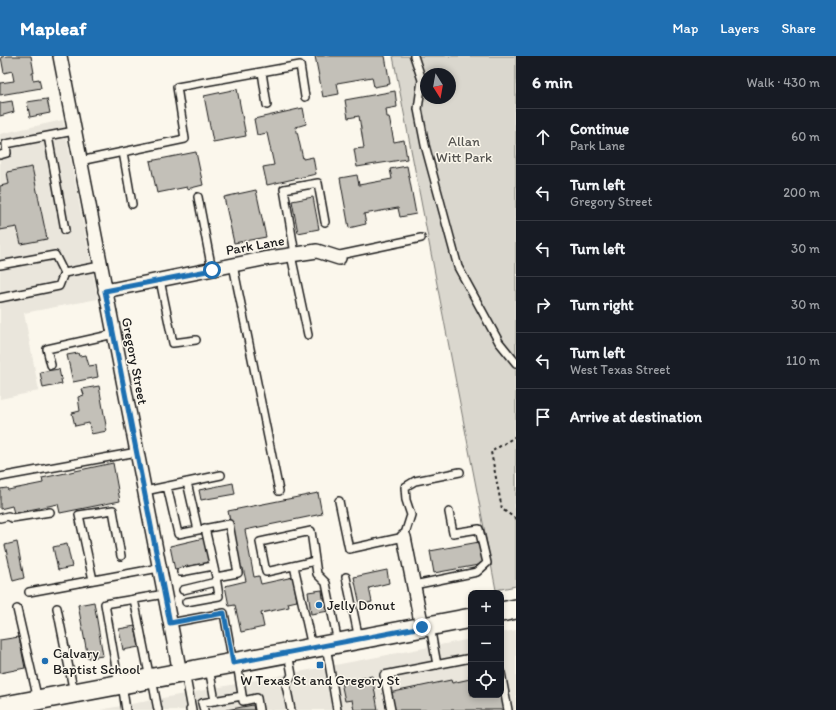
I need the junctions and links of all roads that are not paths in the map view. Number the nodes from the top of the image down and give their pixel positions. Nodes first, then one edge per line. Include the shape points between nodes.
1 (60, 56) edge
2 (414, 56) edge
3 (262, 72) junction
4 (305, 97) dead end
5 (267, 105) dead end
6 (74, 131) junction
7 (48, 136) junction
8 (123, 152) junction
9 (0, 155) edge
10 (80, 160) junction
11 (198, 197) dead end
12 (132, 204) dead end
13 (325, 222) dead end
14 (65, 230) dead end
15 (421, 238) dead end
16 (293, 255) junction
17 (336, 257) joint
18 (0, 265) edge
19 (233, 265) junction
20 (100, 266) junction
21 (212, 270) junction
22 (64, 273) junction
23 (160, 280) junction
24 (105, 291) junction
25 (0, 298) edge
26 (114, 334) junction
27 (308, 335) dead end
28 (196, 340) dead end
29 (516, 363) edge
30 (51, 365) dead end
31 (137, 452) junction
32 (460, 472) dead end
33 (221, 475) dead end
34 (0, 477) edge
35 (188, 482) junction
36 (167, 486) junction
37 (145, 491) junction
38 (279, 491) dead end
39 (339, 501) dead end
40 (50, 512) dead end
41 (449, 512) dead end
42 (0, 518) edge
43 (202, 529) junction
44 (404, 537) junction
45 (121, 556) dead end
46 (315, 561) junction
47 (213, 566) junction
48 (294, 566) junction
49 (160, 568) junction
50 (181, 572) dead end
51 (346, 577) dead end
52 (93, 580) junction
53 (216, 580) junction
54 (414, 585) junction
55 (183, 590) dead end
56 (29, 592) dead end
57 (164, 594) junction
58 (134, 599) junction
59 (186, 602) dead end
60 (58, 608) dead end
61 (516, 609) edge
62 (17, 610) dead end
63 (504, 611) edge
64 (468, 619) edge
65 (170, 623) junction
66 (426, 626) junction
67 (359, 639) junction
68 (325, 646) junction
69 (288, 653) junction
70 (468, 659) edge
71 (235, 663) junction
72 (437, 665) junction
73 (209, 668) junction
74 (182, 673) junction
75 (151, 679) junction
76 (120, 685) junction
77 (504, 689) edge
78 (74, 694) junction
79 (242, 696) junction
80 (215, 701) junction
81 (43, 703) edge
82 (0, 708) edge
83 (126, 710) edge
84 (158, 710) edge
85 (190, 710) edge
86 (204, 710) edge
87 (259, 710) edge
88 (291, 710) edge
89 (337, 710) edge
90 (391, 710) edge
91 (508, 710) edge

1 - 6 street, Gregory Street
2 - 29 lane via 422,80 418,109 425,145 458,268 499,342
3 - 4 lane via 300,65
3 - 5 lane
3 - 8 lane via 177,87 184,139
6 - 7 lane
6 - 10 street, Gregory Street
7 - 9 lane via 6,144 7,153
7 - 14 lane
8 - 10 lane
8 - 12 lane
10 - 20 street, Gregory Street
11 - 21 lane
13 - 16 lane via 318,183 284,189
15 - 17 lane
16 - 17 street, Park Lane via 317,251
16 - 19 street, Park Lane
16 - 27 lane
18 - 22 lane via 55,255
19 - 21 street, Park Lane
19 - 38 lane
20 - 22 lane
20 - 24 street, Gregory Street
21 - 23 street, Park Lane
22 - 25 lane via 59,286
23 - 24 street, Park Lane
23 - 28 lane via 173,343
24 - 26 street, Gregory Street
26 - 30 lane via 47,348
26 - 31 street, Gregory Street
31 - 34 lane
31 - 37 street, Gregory Street
32 - 44 lane via 415,481 405,487 411,515
33 - 35 lane
35 - 36 lane
35 - 43 lane
36 - 37 lane
36 - 43 lane via 178,534
37 - 49 street, Gregory Street
39 - 44 lane via 349,549
40 - 42 lane
41 - 54 lane via 453,533 478,529 487,563 477,572
43 - 47 lane
43 - 53 lane via 229,524 238,573
44 - 54 street
45 - 52 lane via 113,510 79,515
46 - 48 lane
46 - 48 lane via 311,531 260,542 266,572
46 - 68 lane via 317,574 326,583
47 - 50 lane
47 - 53 lane
48 - 68 lane
49 - 52 lane
49 - 57 street, Gregory Street
51 - 67 lane
52 - 56 lane
53 - 55 lane
53 - 59 lane via 219,596
54 - 66 street
57 - 58 lane
57 - 65 street, Gregory Street
58 - 75 lane
58 - 76 lane via 105,604
60 - 78 lane
61 - 63 main road
62 - 81 lane
64 - 66 main road
65 - 71 lane via 224,613
65 - 74 street, Gregory Street
66 - 67 main road
66 - 72 lane
67 - 68 main road
68 - 69 main road
68 - 89 lane
69 - 71 main road
69 - 88 lane via 292,675 286,685
70 - 72 lane
71 - 73 main road
71 - 79 lane
72 - 90 lane via 384,675
73 - 74 main road
73 - 80 lane
74 - 75 main road
74 - 85 lane
75 - 76 main road
75 - 84 lane
76 - 78 main road
76 - 83 lane
77 - 91 lane
78 - 81 main road
79 - 80 lane
79 - 87 lane via 243,701 257,698
80 - 86 lane via 202,703
81 - 82 main road

